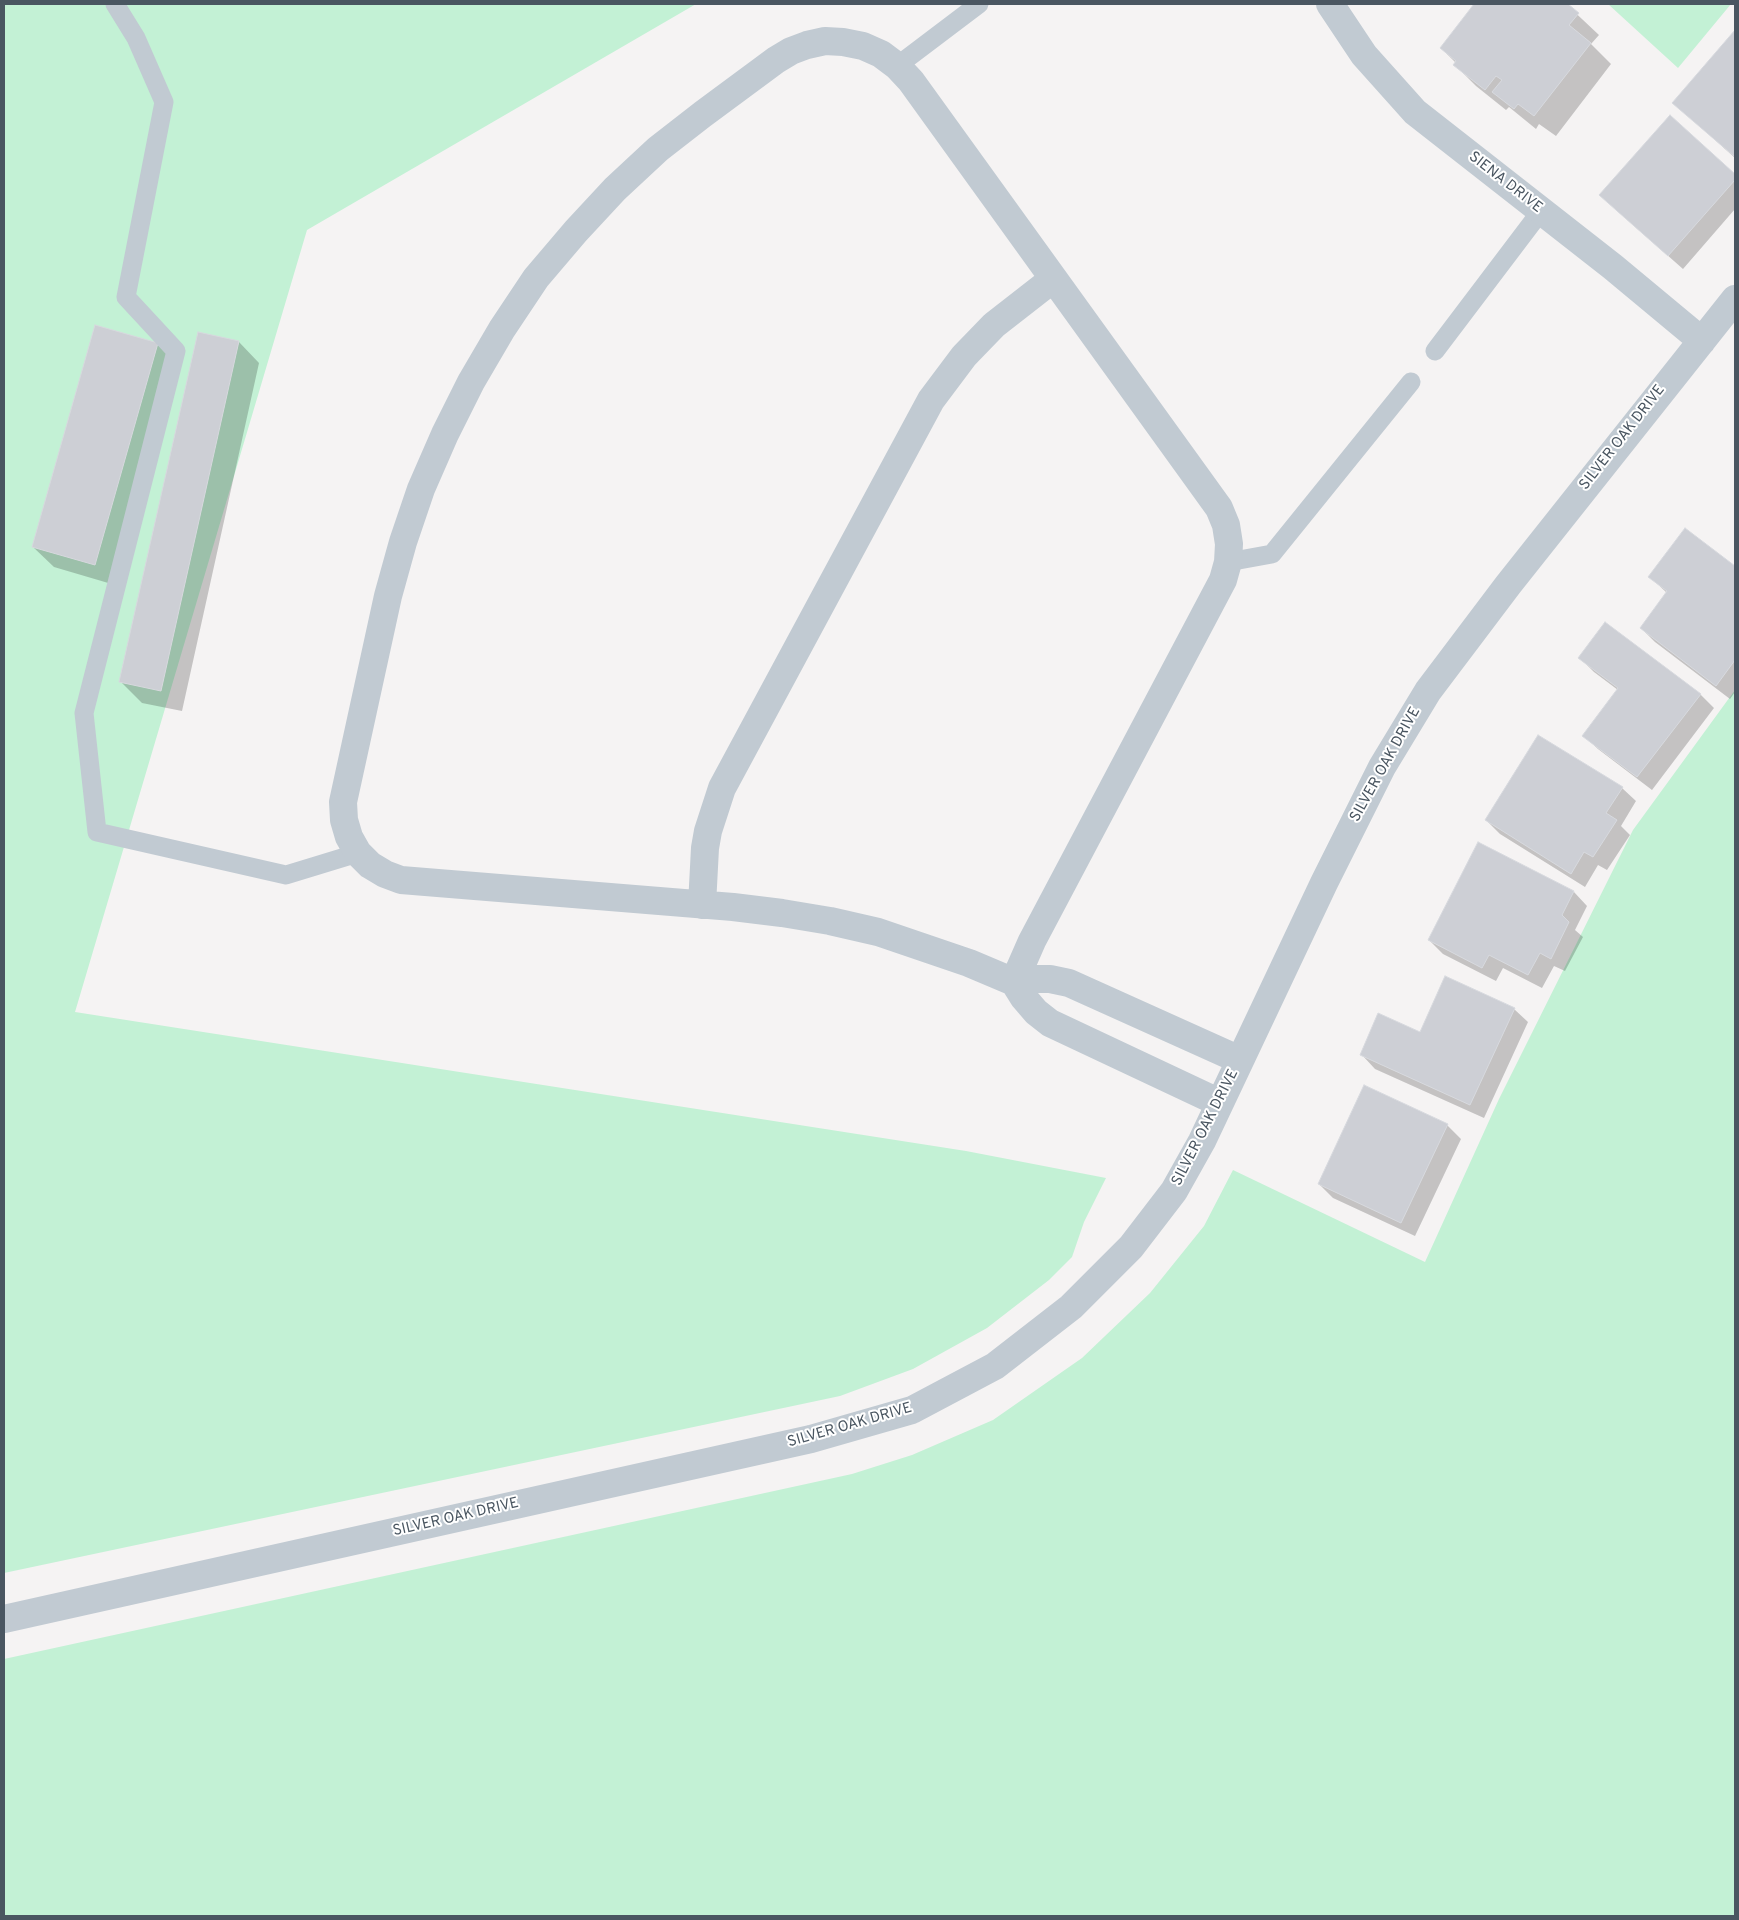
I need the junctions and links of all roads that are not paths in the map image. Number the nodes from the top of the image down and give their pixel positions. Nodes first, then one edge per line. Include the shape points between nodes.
1 (115, 4) edge
2 (979, 4) edge
3 (1330, 4) edge
4 (897, 66) junction
5 (1541, 211) junction
6 (1053, 279) junction
7 (1735, 299) edge
8 (1702, 341) junction
9 (1435, 351) dead end
10 (1411, 382) dead end
11 (1228, 562) junction
12 (358, 853) junction
13 (702, 905) junction
14 (1014, 982) junction
15 (1240, 1060) junction
16 (1220, 1103) junction
17 (4, 1619) edge

1 - 12 lane via 136,38 164,102 126,296 176,351 84,713 97,832 286,875
2 - 4 lane
3 - 5 street, SIENA DRIVE via 1364,55 1415,112
4 - 6 street
4 - 12 street via 863,46 843,42 825,41 791,51 658,149 615,189 536,278 471,382 445,434 421,489 401,551 388,596 343,802 349,837
5 - 8 street, SIENA DRIVE
5 - 9 lane
6 - 11 street via 1219,508 1226,525
6 - 13 street via 994,325 964,356 931,400 722,788 708,830
7 - 8 street, SILVER OAK DRIVE
8 - 15 street, SILVER OAK DRIVE via 1428,691 1382,767
10 - 11 lane via 1272,554
11 - 14 street via 1223,580 1032,941
12 - 13 street via 370,865 401,880
13 - 14 street via 782,913 878,932
14 - 15 street via 1041,979 1069,983
14 - 16 street via 1036,1012 1050,1023
15 - 16 street, SILVER OAK DRIVE
16 - 17 street, SILVER OAK DRIVE via 1174,1191 1131,1247 1071,1308 995,1366 912,1410 811,1439

